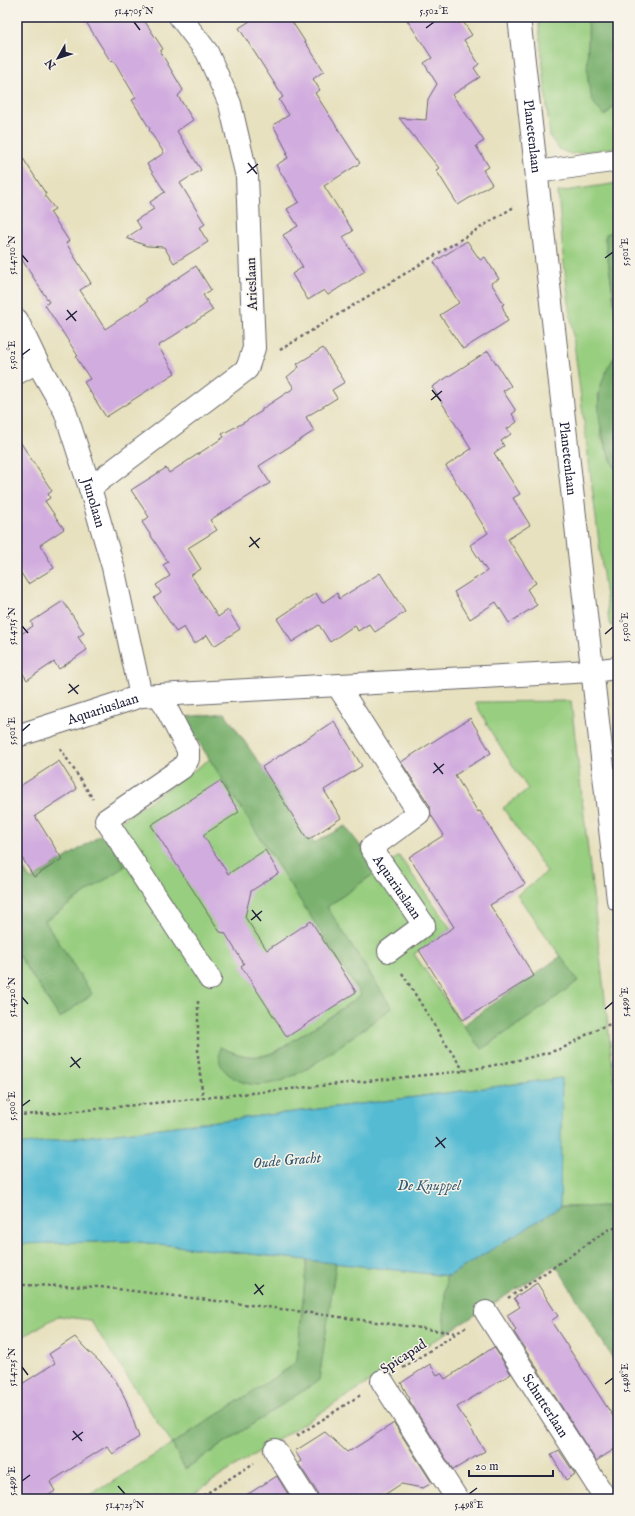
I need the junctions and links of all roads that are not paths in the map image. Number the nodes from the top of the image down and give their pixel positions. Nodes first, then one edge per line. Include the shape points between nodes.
1 (180, 17) edge
2 (519, 17) edge
3 (618, 160) edge
4 (538, 182) junction
5 (17, 320) edge
6 (37, 362) junction
7 (17, 373) edge
8 (90, 488) junction
9 (618, 668) edge
10 (591, 671) junction
11 (338, 686) junction
12 (151, 696) junction
13 (17, 736) edge
14 (618, 900) edge
15 (389, 951) road end
16 (210, 979) road end
17 (486, 1312) road end
18 (382, 1381) road end
19 (275, 1450) road end
20 (306, 1499) edge
21 (457, 1499) edge
22 (606, 1499) edge

1 - 8 street, Arieslaan via 206,52 230,104 247,177 254,348 246,369
2 - 4 street, Planetenlaan
3 - 4 street
4 - 10 street, Planetenlaan
5 - 6 street, Junolaan
6 - 7 street
6 - 8 street, Junolaan via 65,411
8 - 12 street, Junolaan
9 - 10 street, Aquariuslaan
10 - 11 street, Aquariuslaan
10 - 14 street, Planetenlaan
11 - 12 street, Aquariuslaan
11 - 15 street, Aquariuslaan via 419,813 371,848 424,925
12 - 13 street, Aquariuslaan
12 - 16 street via 188,750 188,759 182,768 106,820
17 - 22 street, Schutterlaan
18 - 21 street
19 - 20 street

